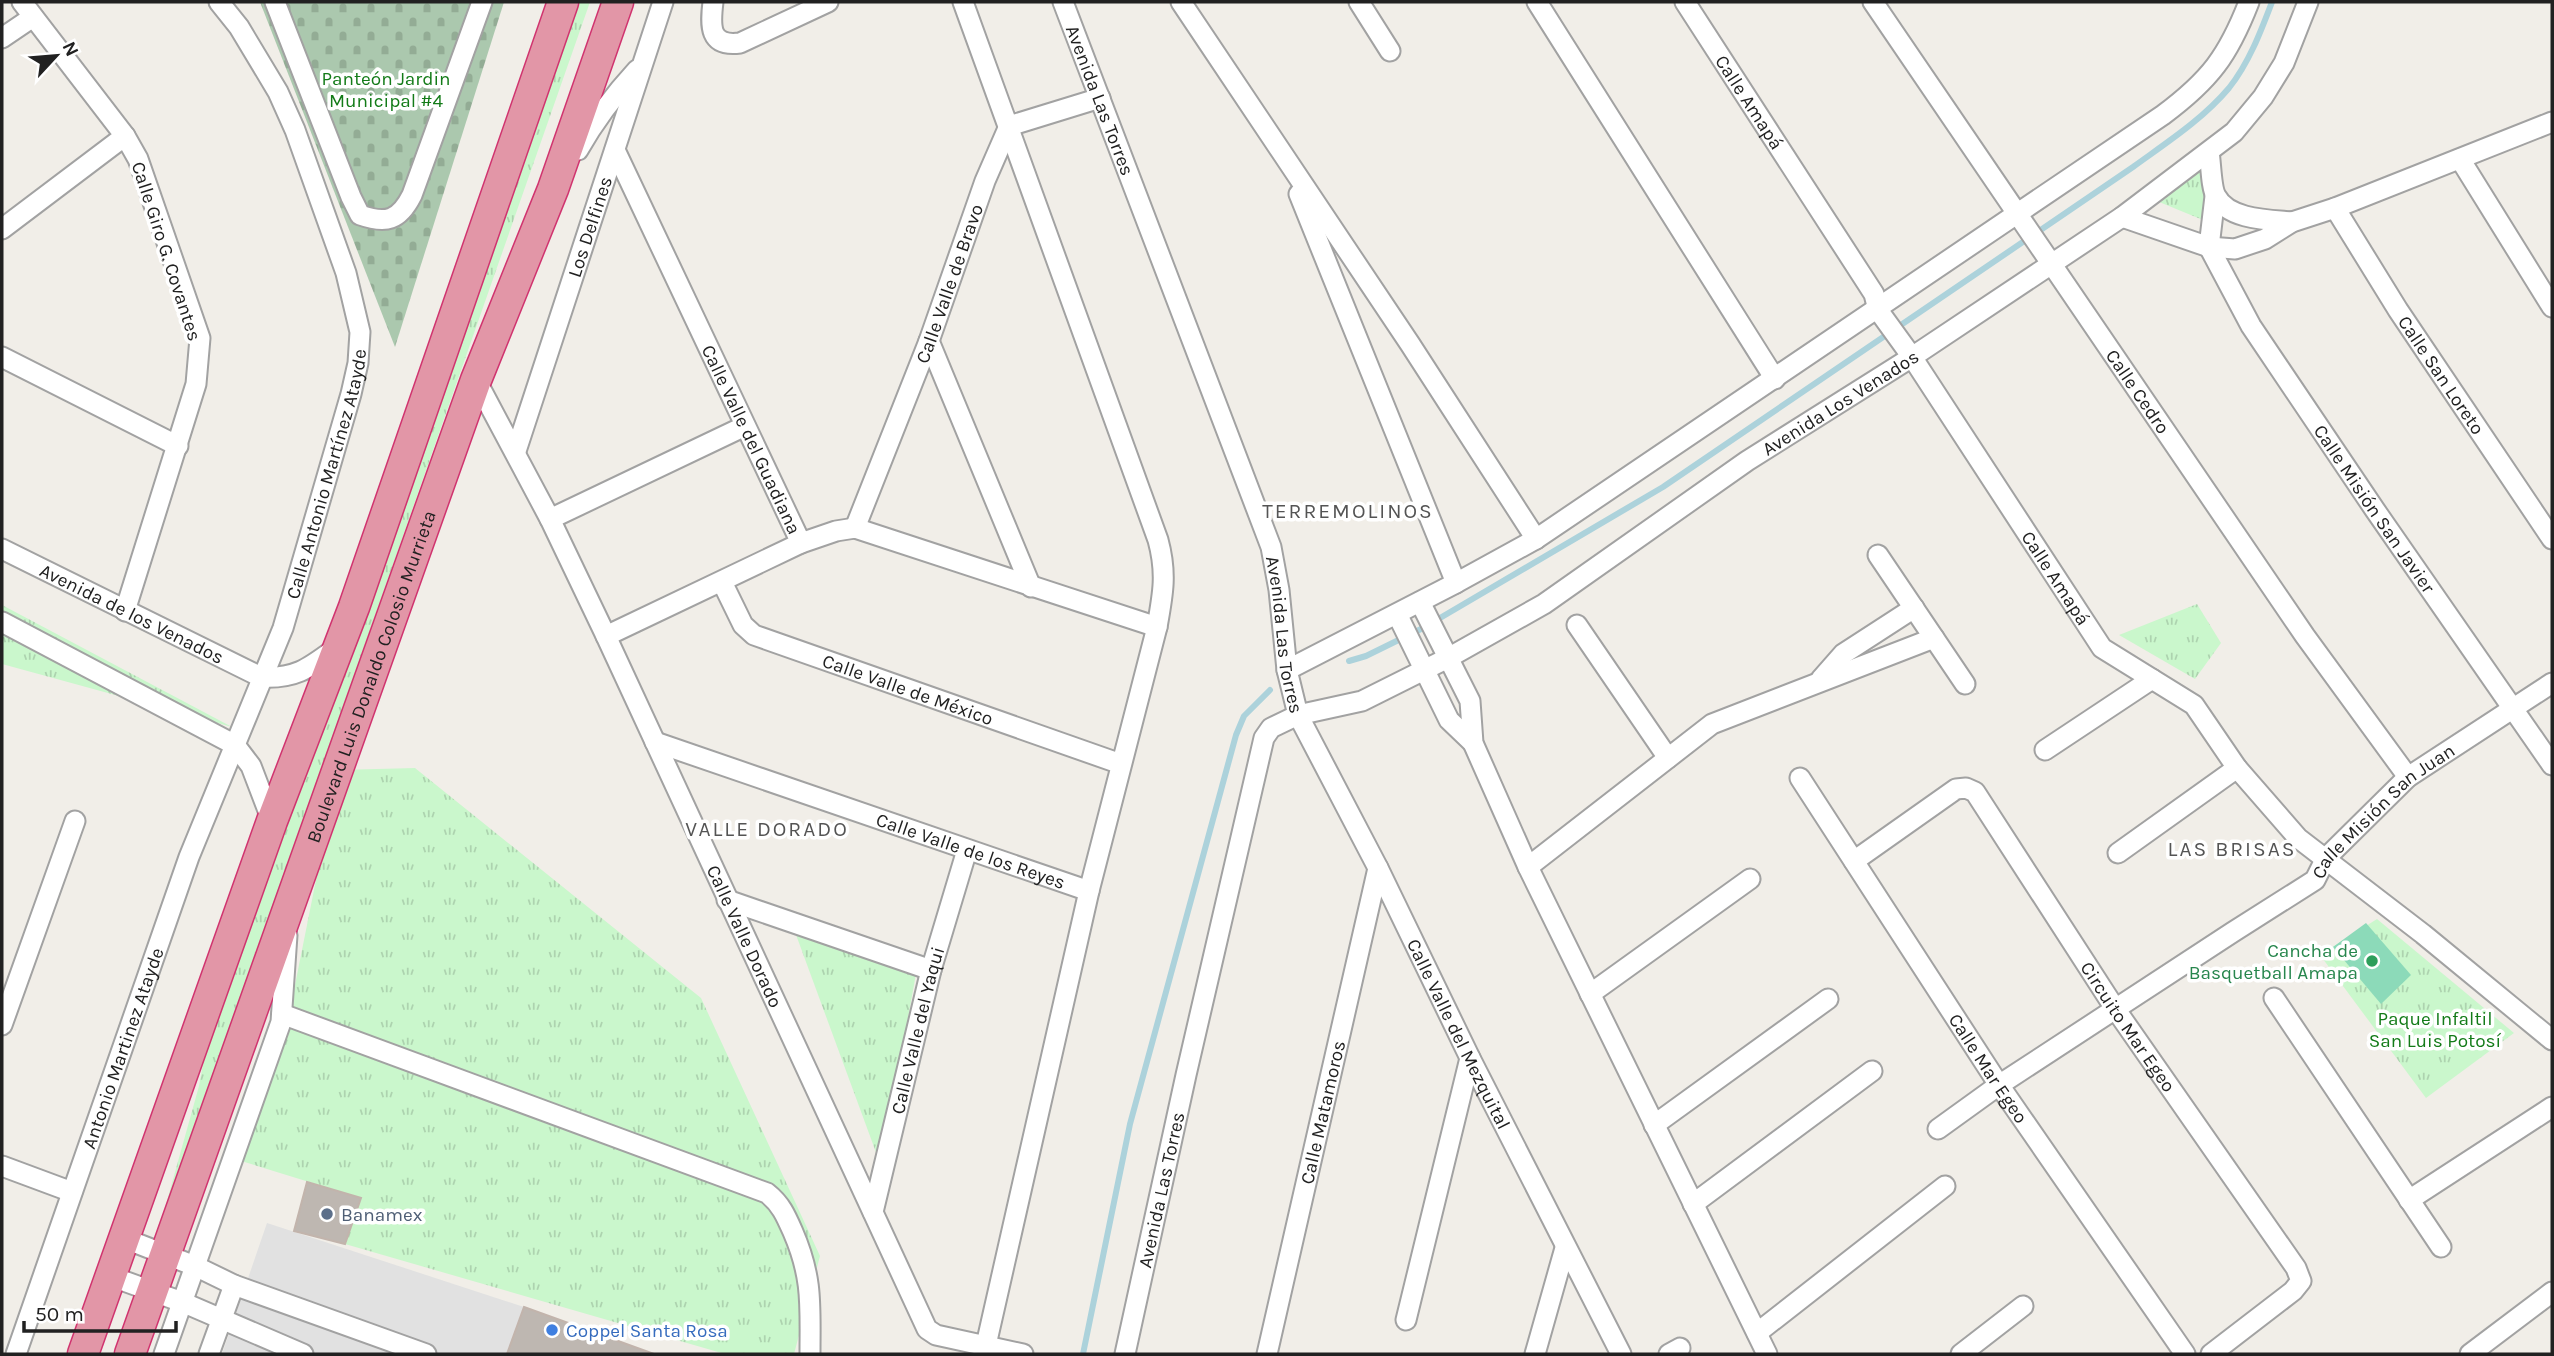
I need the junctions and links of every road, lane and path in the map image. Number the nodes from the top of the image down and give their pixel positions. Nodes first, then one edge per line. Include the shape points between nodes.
1 (219, 2) edge
2 (275, 2) edge
3 (482, 2) edge
4 (563, 2) edge
5 (618, 2) edge
6 (663, 2) edge
7 (713, 2) edge
8 (828, 2) edge
9 (963, 2) edge
10 (1063, 2) edge
11 (1181, 2) edge
12 (1359, 2) edge
13 (1537, 2) edge
14 (1685, 2) edge
15 (1873, 2) edge
16 (2249, 2) edge
17 (2308, 2) edge
18 (27, 9) edge
19 (2, 38) edge
20 (1390, 51) dead end
21 (643, 65) junction
22 (1100, 98) junction
23 (2552, 122) edge
24 (1009, 126) junction
25 (125, 136) junction
26 (615, 150) junction
27 (2209, 152) junction
28 (1283, 153) junction
29 (2460, 159) junction
30 (553, 189) junction
31 (2215, 196) junction
32 (2335, 208) junction
33 (2122, 217) junction
34 (2022, 221) junction
35 (2292, 222) junction
36 (2, 229) edge
37 (2209, 247) junction
38 (2051, 263) junction
39 (2552, 307) edge
40 (1883, 317) junction
41 (929, 341) junction
42 (1906, 349) junction
43 (2, 357) edge
44 (1775, 379) junction
45 (476, 380) junction
46 (745, 426) junction
47 (178, 446) junction
48 (516, 451) junction
49 (550, 519) junction
50 (855, 528) junction
51 (2552, 538) edge
52 (1535, 539) junction
53 (801, 543) junction
54 (2, 549) edge
55 (1878, 555) dead end
56 (722, 582) junction
57 (1456, 583) junction
58 (1031, 587) junction
59 (1914, 608) junction
60 (1424, 610) junction
61 (125, 611) junction
62 (1400, 621) junction
63 (2, 622) edge
64 (1577, 625) dead end
65 (1157, 627) junction
66 (606, 636) junction
67 (1934, 638) junction
68 (341, 644) junction
69 (1444, 649) junction
70 (1287, 670) junction
71 (1424, 670) junction
72 (261, 677) junction
73 (2152, 679) junction
74 (2552, 682) edge
75 (1816, 683) junction
76 (1965, 684) dead end
77 (2512, 709) junction
78 (1298, 715) junction
79 (655, 742) junction
80 (1473, 743) junction
81 (235, 745) junction
82 (2045, 750) dead end
83 (1668, 758) junction
84 (1121, 764) junction
85 (2552, 765) edge
86 (2237, 768) junction
87 (2408, 777) junction
88 (1800, 778) dead end
89 (75, 821) dead end
90 (272, 821) junction
91 (967, 850) junction
92 (2118, 853) dead end
93 (2326, 858) junction
94 (1854, 861) junction
95 (1528, 866) junction
96 (1378, 868) junction
97 (1750, 879) dead end
98 (1089, 891) junction
99 (727, 900) junction
100 (289, 913) junction
101 (931, 970) junction
102 (1590, 994) junction
103 (2274, 998) dead end
104 (1828, 999) dead end
105 (2116, 1010) junction
106 (282, 1014) junction
107 (2, 1026) edge
108 (2552, 1040) edge
109 (1471, 1058) junction
110 (1872, 1071) dead end
111 (1999, 1085) junction
112 (2552, 1107) edge
113 (1654, 1125) junction
114 (1938, 1129) dead end
115 (2, 1166) edge
116 (1945, 1186) dead end
117 (72, 1192) junction
118 (2409, 1199) junction
119 (1693, 1204) junction
120 (873, 1212) junction
121 (123, 1238) junction
122 (2441, 1247) dead end
123 (1566, 1248) junction
124 (166, 1254) junction
125 (195, 1266) junction
126 (110, 1276) junction
127 (234, 1285) junction
128 (151, 1292) junction
129 (2552, 1292) edge
130 (182, 1303) junction
131 (2023, 1306) dead end
132 (221, 1319) junction
133 (1406, 1320) dead end
134 (1757, 1333) junction
135 (985, 1350) edge
136 (16, 1354) edge
137 (83, 1354) edge
138 (130, 1354) edge
139 (164, 1354) edge
140 (209, 1354) edge
141 (303, 1354) edge
142 (426, 1354) edge
143 (810, 1354) edge
144 (1023, 1354) edge
145 (1125, 1354) edge
146 (1267, 1354) edge
147 (1535, 1354) edge
148 (1621, 1354) edge
149 (1767, 1354) edge
150 (1961, 1354) edge
151 (2185, 1354) edge
152 (2211, 1354) edge
153 (2470, 1354) edge

1 - 72 street, Calle Antonio Martínez Atayde via 278,92 295,130 346,273 360,332 358,363 344,420 284,628
2 - 3 street via 351,197 360,215 378,221 404,210 412,195
4 - 68 highway, Boulevard Luis Donaldo Colosio Murrieta
5 - 30 highway, Boulevard Luis Donaldo Colosio Murrieta
6 - 21 street, Los Delfines
7 - 8 street via 714,33 726,45 740,43
9 - 24 street
10 - 22 street, Avenida Las Torres
11 - 28 street
12 - 20 street
13 - 44 street
14 - 40 street, Calle Amapá via 1874,294
15 - 34 street, Calle Cedro
16 - 34 street via 2235,38 2212,73 2187,97
17 - 27 street, Avenida Los Venados via 2284,63 2263,97 2234,132
18 - 19 street
18 - 25 street, Calle Giro G. Covantes
21 - 26 street, Los Delfines
21 - 30 street via 591,126
22 - 24 street
22 - 70 street, Avenida Las Torres via 1271,547
23 - 29 street
24 - 41 street, Calle Valle de Bravo
24 - 65 street via 1158,540 1164,584
25 - 36 street
25 - 47 street, Calle Giro G. Covantes via 147,180 201,338 196,384
26 - 46 street, Calle Valle del Guadiana
26 - 48 street, Los Delfines
27 - 31 street
27 - 33 street, Avenida Los Venados
28 - 52 street
28 - 57 street
29 - 32 street
29 - 39 street
30 - 45 highway, Boulevard Luis Donaldo Colosio Murrieta
31 - 35 street via 2249,218
31 - 37 street
32 - 35 street
32 - 51 street, Calle San Loreto
33 - 37 street
33 - 38 street, Avenida Los Venados
34 - 38 street, Calle Cedro
34 - 40 street
35 - 37 street via 2265,239 2235,248
37 - 77 street, Calle Misión San Javier via 2251,326
38 - 42 street, Avenida Los Venados
38 - 87 street, Calle Cedro via 2305,636
40 - 42 street, Calle Amapá
40 - 44 street
41 - 50 street, Calle Valle de Bravo
41 - 58 street
42 - 69 street, Avenida Los Venados via 1565,590
42 - 73 street, Calle Amapá via 2102,648
43 - 47 street
44 - 52 street
45 - 48 street, Calle Valle Dorado
45 - 100 highway, Boulevard Luis Donaldo Colosio Murrieta
46 - 49 street
46 - 53 street, Calle Valle del Guadiana
47 - 61 street, Calle Giro G. Covantes
48 - 49 street, Calle Valle Dorado
49 - 66 street, Calle Valle Dorado
50 - 53 street, Calle Valle del Guadiana
50 - 58 street
52 - 57 street
53 - 56 street
54 - 61 street, Avenida de los Venados
55 - 59 street
56 - 66 street
56 - 84 street, Calle Valle de México via 743,625 754,635
57 - 60 street
58 - 65 street
59 - 67 street
59 - 75 street via 1843,654
60 - 62 street
60 - 69 street
61 - 72 street, Avenida de los Venados
62 - 70 street
62 - 71 street
63 - 81 street
64 - 83 street
65 - 84 street
66 - 79 street, Calle Valle Dorado
67 - 75 street
67 - 76 street
68 - 72 street via 295,676
68 - 90 highway, Boulevard Luis Donaldo Colosio Murrieta
69 - 71 street, Avenida Los Venados
69 - 80 street via 1470,701
70 - 78 street, Avenida Las Torres
71 - 78 street, Avenida Los Venados via 1362,701
71 - 80 street via 1449,720
72 - 81 street, Calle Antonio Martínez Atayde
73 - 82 street
73 - 86 street, Calle Amapá via 2199,710
74 - 77 street, Calle Misión San Juan
75 - 83 street via 1720,720
77 - 85 street, Calle Misión San Javier
77 - 87 street, Calle Misión San Juan
78 - 96 street, Calle Valle del Mezquital
78 - 145 street, Avenida Las Torres via 1271,728 1264,738
79 - 91 street, Calle Valle de los Reyes
79 - 99 street, Calle Valle Dorado
80 - 95 street
81 - 90 street via 251,766
81 - 117 street, Antonio Martinez Atayde via 189,857
83 - 95 street
84 - 98 street
86 - 92 street
86 - 93 street, Calle Amapá via 2284,824
87 - 93 street, Calle Misión San Juan
88 - 94 street, Calle Mar Egeo
89 - 107 street
90 - 121 highway, Boulevard Luis Donaldo Colosio Murrieta
91 - 98 street, Calle Valle de los Reyes
91 - 101 street, Calle Valle del Yaqui
93 - 105 street, Calle Misión San Juan via 2315,880
93 - 108 street, Calle Amapá
94 - 105 street, Circuito Mar Egeo via 1956,789 1975,792
94 - 111 street, Calle Mar Egeo
95 - 102 street
96 - 109 street, Calle Valle del Mezquital
96 - 146 street, Calle Matamoros
97 - 102 street
98 - 135 street
99 - 101 street
99 - 120 street, Calle Valle Dorado
100 - 106 street
100 - 124 highway, Boulevard Luis Donaldo Colosio Murrieta
101 - 120 street, Calle Valle del Yaqui
102 - 113 street
103 - 118 street
104 - 113 street
105 - 111 street, Calle Misión San Juan
105 - 152 street, Circuito Mar Egeo via 2301,1280
106 - 125 street
106 - 143 street via 766,1193 786,1215 804,1258
109 - 123 street, Calle Valle del Mezquital
109 - 133 street
110 - 119 street
111 - 114 street, Calle Misión San Juan
111 - 151 street, Calle Mar Egeo
112 - 118 street
113 - 119 street
115 - 117 street
116 - 134 street
117 - 136 street, Antonio Martinez Atayde
118 - 122 street
119 - 134 street
120 - 135 street, Calle Valle Dorado via 927,1329
121 - 124 street
121 - 126 highway, Boulevard Luis Donaldo Colosio Murrieta
123 - 147 street
123 - 148 street, Calle Valle del Mezquital
124 - 125 street
124 - 128 highway, Boulevard Luis Donaldo Colosio Murrieta
125 - 127 street
125 - 130 street
126 - 128 street
126 - 137 highway, Boulevard Luis Donaldo Colosio Murrieta
127 - 132 street
127 - 142 street
128 - 130 street
128 - 138 highway, Boulevard Luis Donaldo Colosio Murrieta
129 - 153 street
130 - 132 street
130 - 139 street
131 - 150 street
132 - 140 street
132 - 141 street
134 - 149 street
135 - 144 street, Calle Valle Dorado

